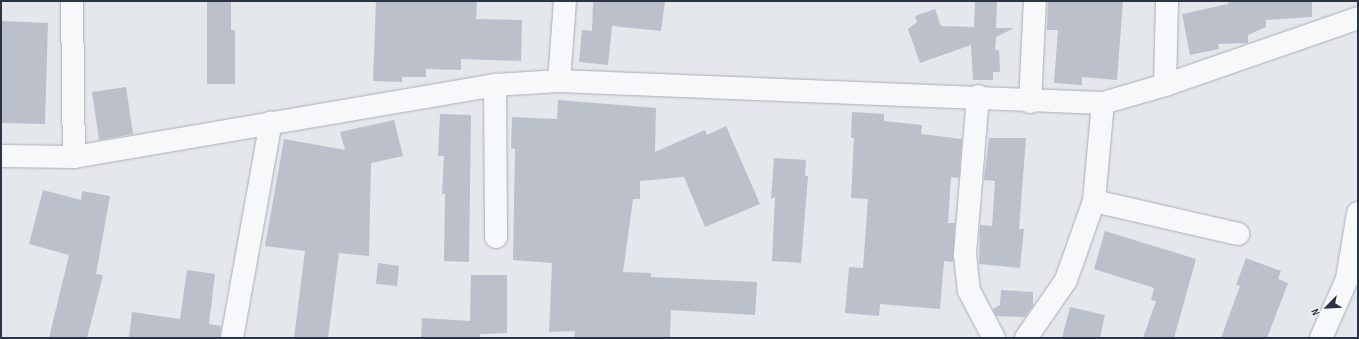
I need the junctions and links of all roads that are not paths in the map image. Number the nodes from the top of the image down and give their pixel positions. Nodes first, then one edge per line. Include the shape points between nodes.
1 (72, 1) edge
2 (565, 1) edge
3 (1036, 1) edge
4 (1167, 1) edge
5 (1358, 18) edge
6 (559, 81) junction
7 (495, 85) junction
8 (1166, 85) junction
9 (978, 96) junction
10 (1030, 102) junction
11 (1103, 103) junction
12 (271, 122) junction
13 (1, 156) edge
14 (74, 157) junction
15 (1094, 201) junction
16 (1358, 213) edge
17 (1238, 234) dead end
18 (496, 237) dead end
19 (232, 338) edge
20 (994, 338) edge
21 (1026, 338) edge
22 (1321, 338) edge

1 - 14 street
2 - 6 street
3 - 10 street
4 - 8 street
5 - 8 street
6 - 7 street
6 - 9 street
7 - 12 street
7 - 18 street
8 - 11 street
9 - 10 street
9 - 20 street via 966,254 969,291
10 - 11 street
11 - 15 street
12 - 14 street
12 - 19 street
13 - 14 street
15 - 17 street
15 - 21 street via 1066,280
16 - 22 street via 1347,278

